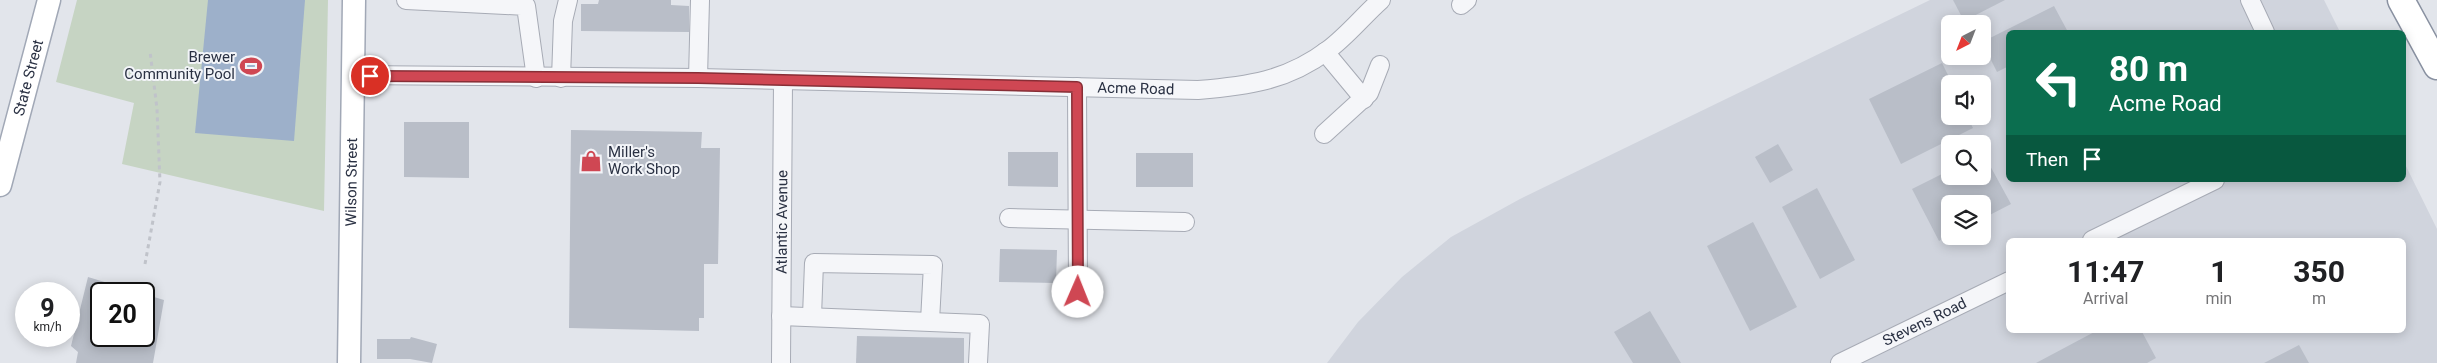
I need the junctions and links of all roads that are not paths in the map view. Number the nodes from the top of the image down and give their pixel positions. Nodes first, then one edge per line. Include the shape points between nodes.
1 (49, 0) edge
2 (354, 0) edge
3 (406, 0) edge
4 (568, 0) edge
5 (700, 0) edge
6 (1380, 0) edge
7 (2250, 0) edge
8 (2401, 0) edge
9 (2412, 0) edge
10 (525, 3) edge
11 (2263, 30) edge
12 (1325, 52) junction
13 (2437, 55) edge
14 (1380, 65) dead end
15 (2437, 66) edge
16 (352, 75) junction
17 (536, 78) junction
18 (561, 78) junction
19 (698, 78) junction
20 (782, 81) junction
21 (1077, 87) junction
22 (1364, 99) junction
23 (1324, 134) dead end
24 (2212, 182) edge
25 (0, 185) edge
26 (1010, 218) dead end
27 (1079, 220) junction
28 (1185, 222) dead end
29 (2096, 238) edge
30 (2006, 282) edge
31 (1078, 292) dead end
32 (781, 316) junction
33 (812, 316) junction
34 (930, 321) junction
35 (349, 363) edge
36 (781, 363) edge
37 (978, 363) edge
38 (1840, 363) edge

1 - 25 main road, State Street
2 - 16 main road, Wilson Street
3 - 10 street
4 - 18 street via 563,21
5 - 19 street
6 - 12 street, Acme Road
7 - 11 street
8 - 15 highway
9 - 13 highway
10 - 17 street
12 - 21 street, Acme Road via 1292,72 1250,85 1198,90
12 - 22 street
14 - 22 street
16 - 17 street, Acme Road
16 - 35 main road, Wilson Street
17 - 18 street, Acme Road
18 - 19 street, Acme Road
19 - 20 street, Acme Road
20 - 21 street, Acme Road
20 - 32 street, Atlantic Avenue
21 - 27 street
22 - 23 street
24 - 29 street
26 - 27 street
27 - 28 street
27 - 31 street
30 - 38 street, Stevens Road
32 - 33 street
32 - 36 street, Atlantic Avenue
33 - 34 street
33 - 34 street via 814,264 933,265
34 - 37 street via 980,324

